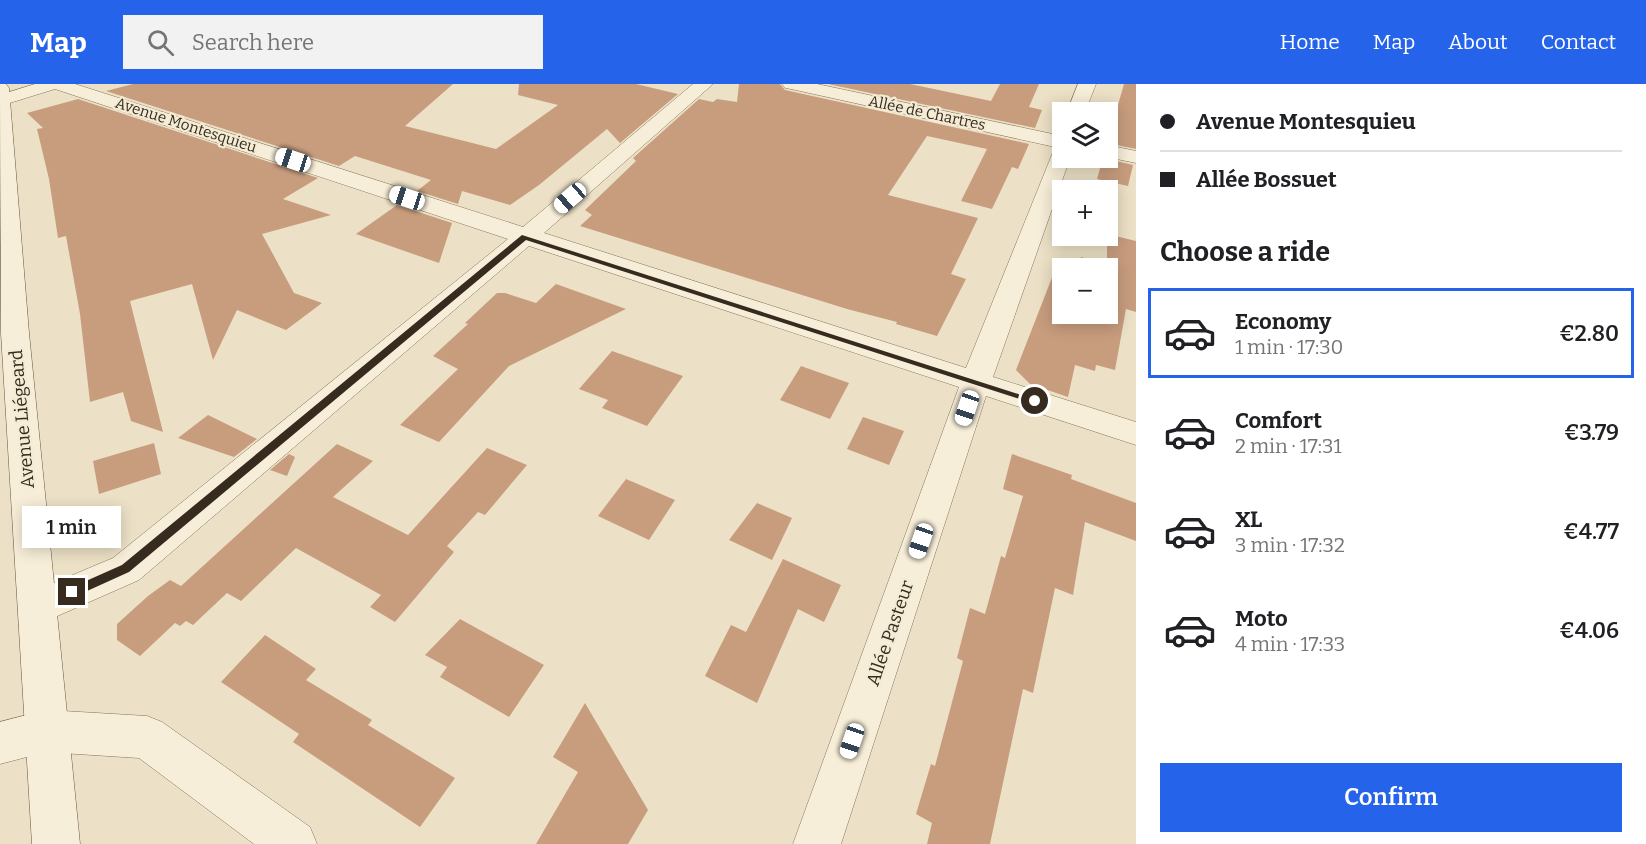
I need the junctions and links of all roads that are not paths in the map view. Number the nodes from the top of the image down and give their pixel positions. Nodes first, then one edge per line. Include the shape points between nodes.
1 (55, 84) edge
2 (704, 84) edge
3 (791, 84) edge
4 (1086, 84) edge
5 (1, 95) edge
6 (1080, 102) edge
7 (1052, 140) edge
8 (1118, 154) edge
9 (1136, 158) edge
10 (1056, 168) edge
11 (525, 237) junction
12 (8, 335) edge
13 (976, 382) junction
14 (1136, 434) edge
15 (37, 608) junction
16 (46, 731) junction
17 (0, 743) edge
18 (56, 844) edge
19 (293, 844) edge
20 (817, 844) edge

1 - 5 street, Avenue Liégeard
1 - 11 street, Avenue Montesquieu
2 - 11 street
3 - 7 street, Allée de Chartres
4 - 6 street
5 - 12 street, Avenue Liégeard
8 - 9 street
10 - 13 street, Allée Pasteur
11 - 13 street, Avenue Montesquieu
11 - 15 street via 126,569
12 - 15 street, Avenue Liégeard
13 - 14 street, Avenue Montesquieu
13 - 20 street, Allée Pasteur
15 - 16 street, Avenue Liégeard
16 - 17 street
16 - 18 street, Avenue Liégeard
16 - 19 street via 147,737

